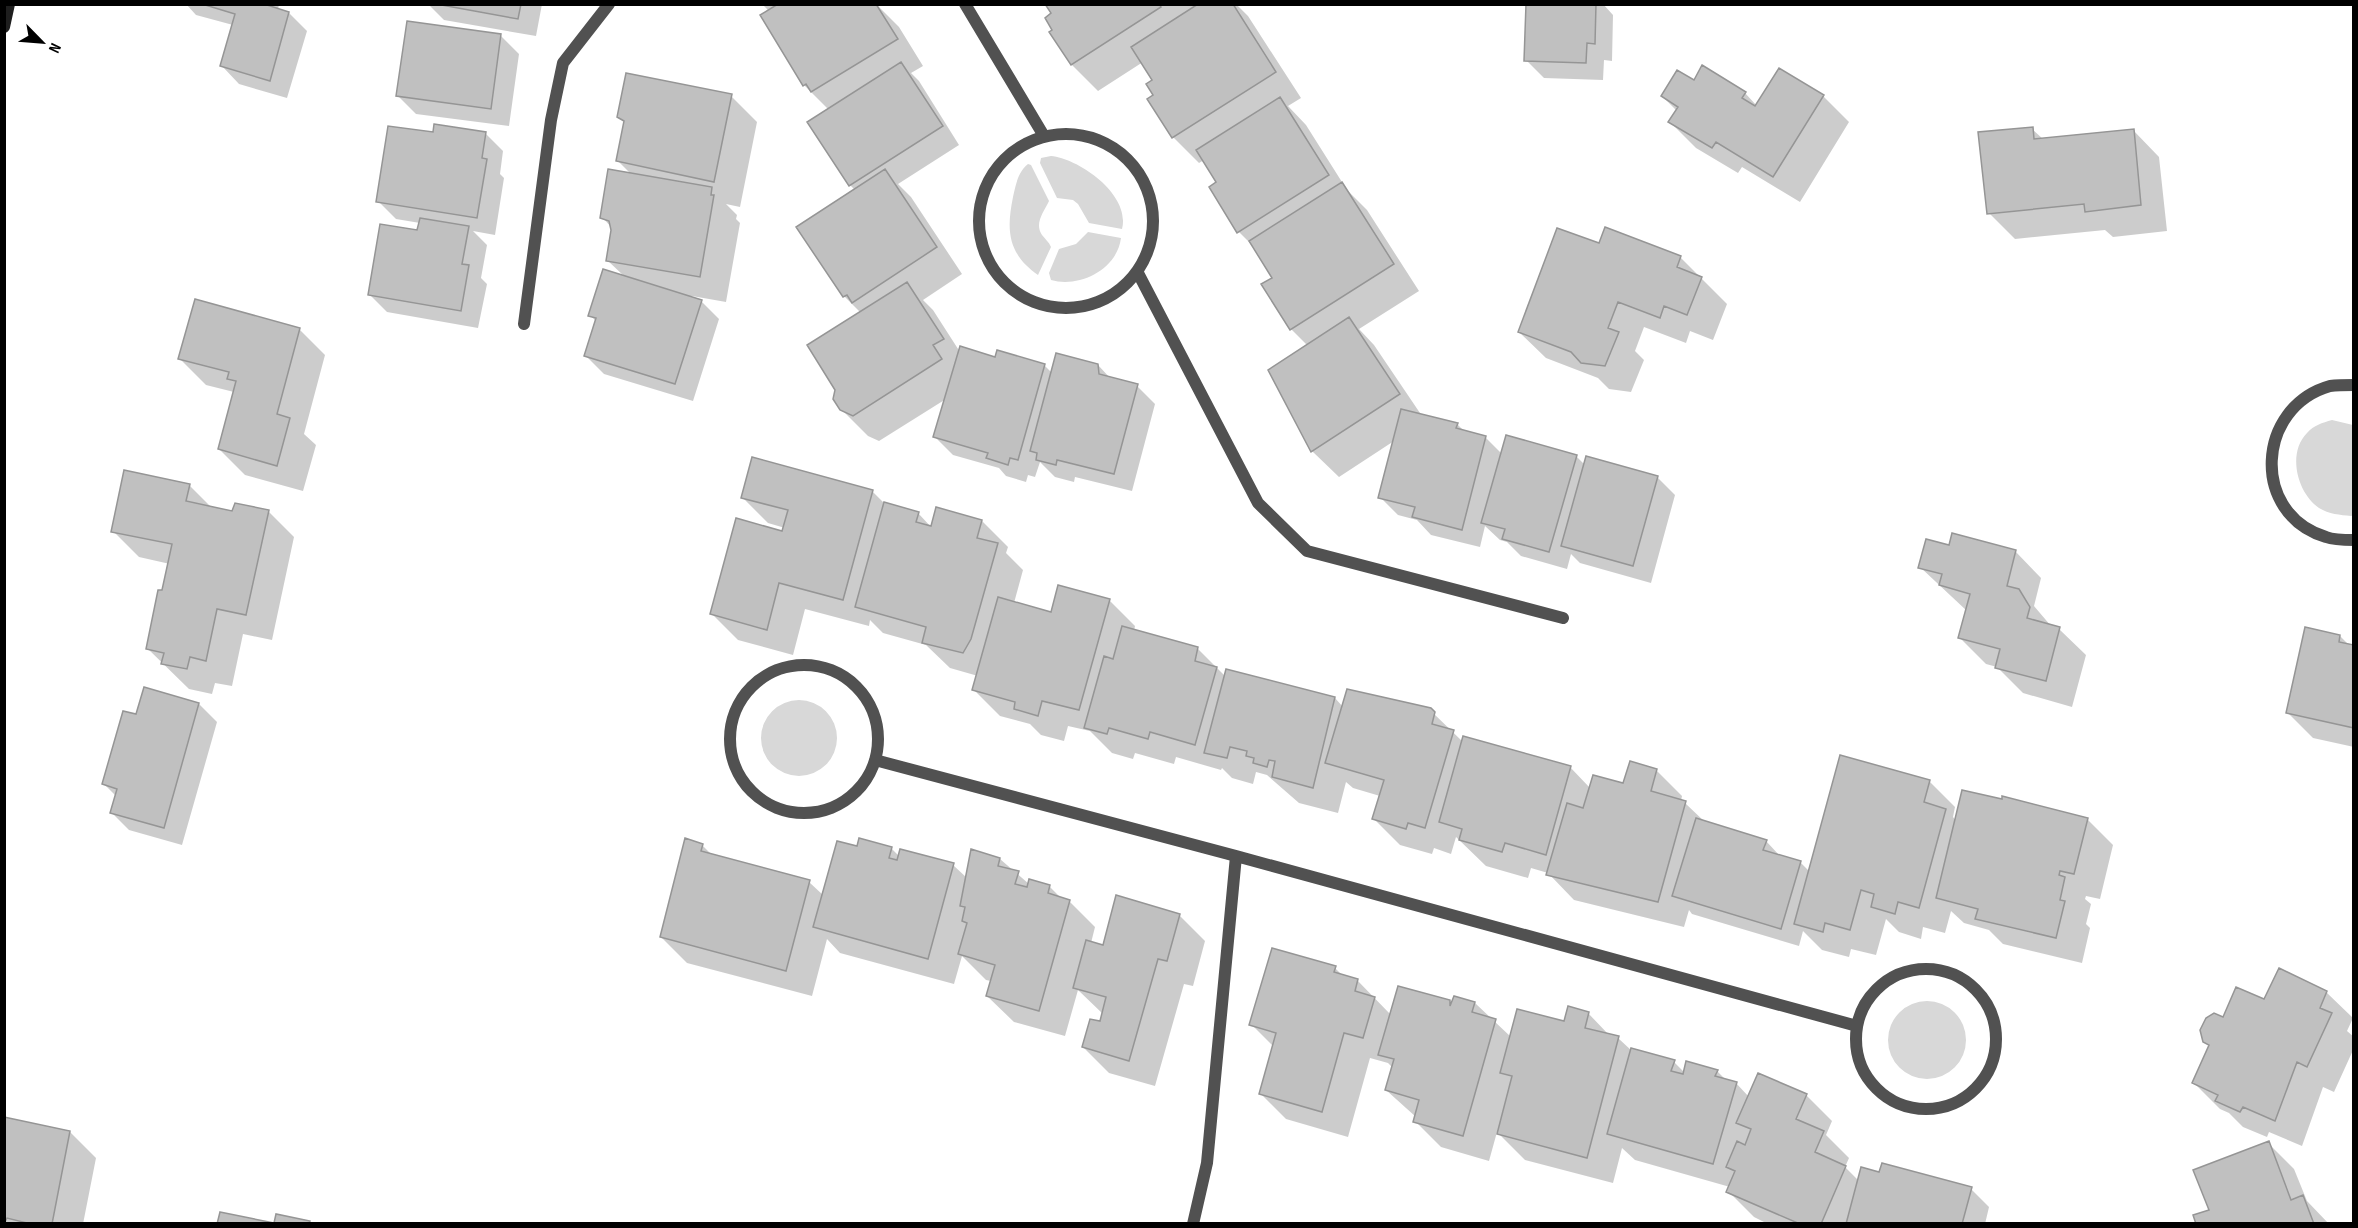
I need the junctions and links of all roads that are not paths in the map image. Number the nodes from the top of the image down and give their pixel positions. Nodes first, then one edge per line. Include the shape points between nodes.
1 (9, 4) edge
2 (609, 4) edge
3 (964, 4) edge
4 (4, 27) edge
5 (1044, 136) junction
6 (1138, 273) junction
7 (524, 324) dead end
8 (2354, 385) edge
9 (2354, 540) edge
10 (1563, 618) dead end
11 (875, 760) junction
12 (1236, 856) junction
13 (1857, 1026) junction
14 (1193, 1224) edge

1 - 4 main road
2 - 7 street via 562,63
3 - 5 street
5 - 6 street via 1070,133 1097,138 1120,151 1138,171 1150,195 1154,222 1150,249
5 - 6 street via 1016,149 994,171 981,198 979,228 986,258 1003,283 1029,301 1058,309 1088,307 1116,294
6 - 10 street via 1258,504 1307,551
8 - 9 street via 2332,386 2309,395 2290,411 2277,432 2271,456 2273,483 2284,507 2302,526 2326,537
11 - 11 street via 878,736 873,713 861,692 843,676 821,667 797,665 774,671 754,684 739,703 731,726 731,751 739,775 753,794 775,808 791,812 824,811 846,800 864,782
11 - 12 street
12 - 13 street
12 - 14 street via 1207,1163
13 - 13 street via 1856,1049 1863,1071 1877,1089 1895,1102 1918,1109 1940,1108 1961,1100 1979,1086 1992,1066 1997,1044 1995,1021 1985,998 1968,981 1947,970 1924,968 1900,973 1880,985 1865,1004

